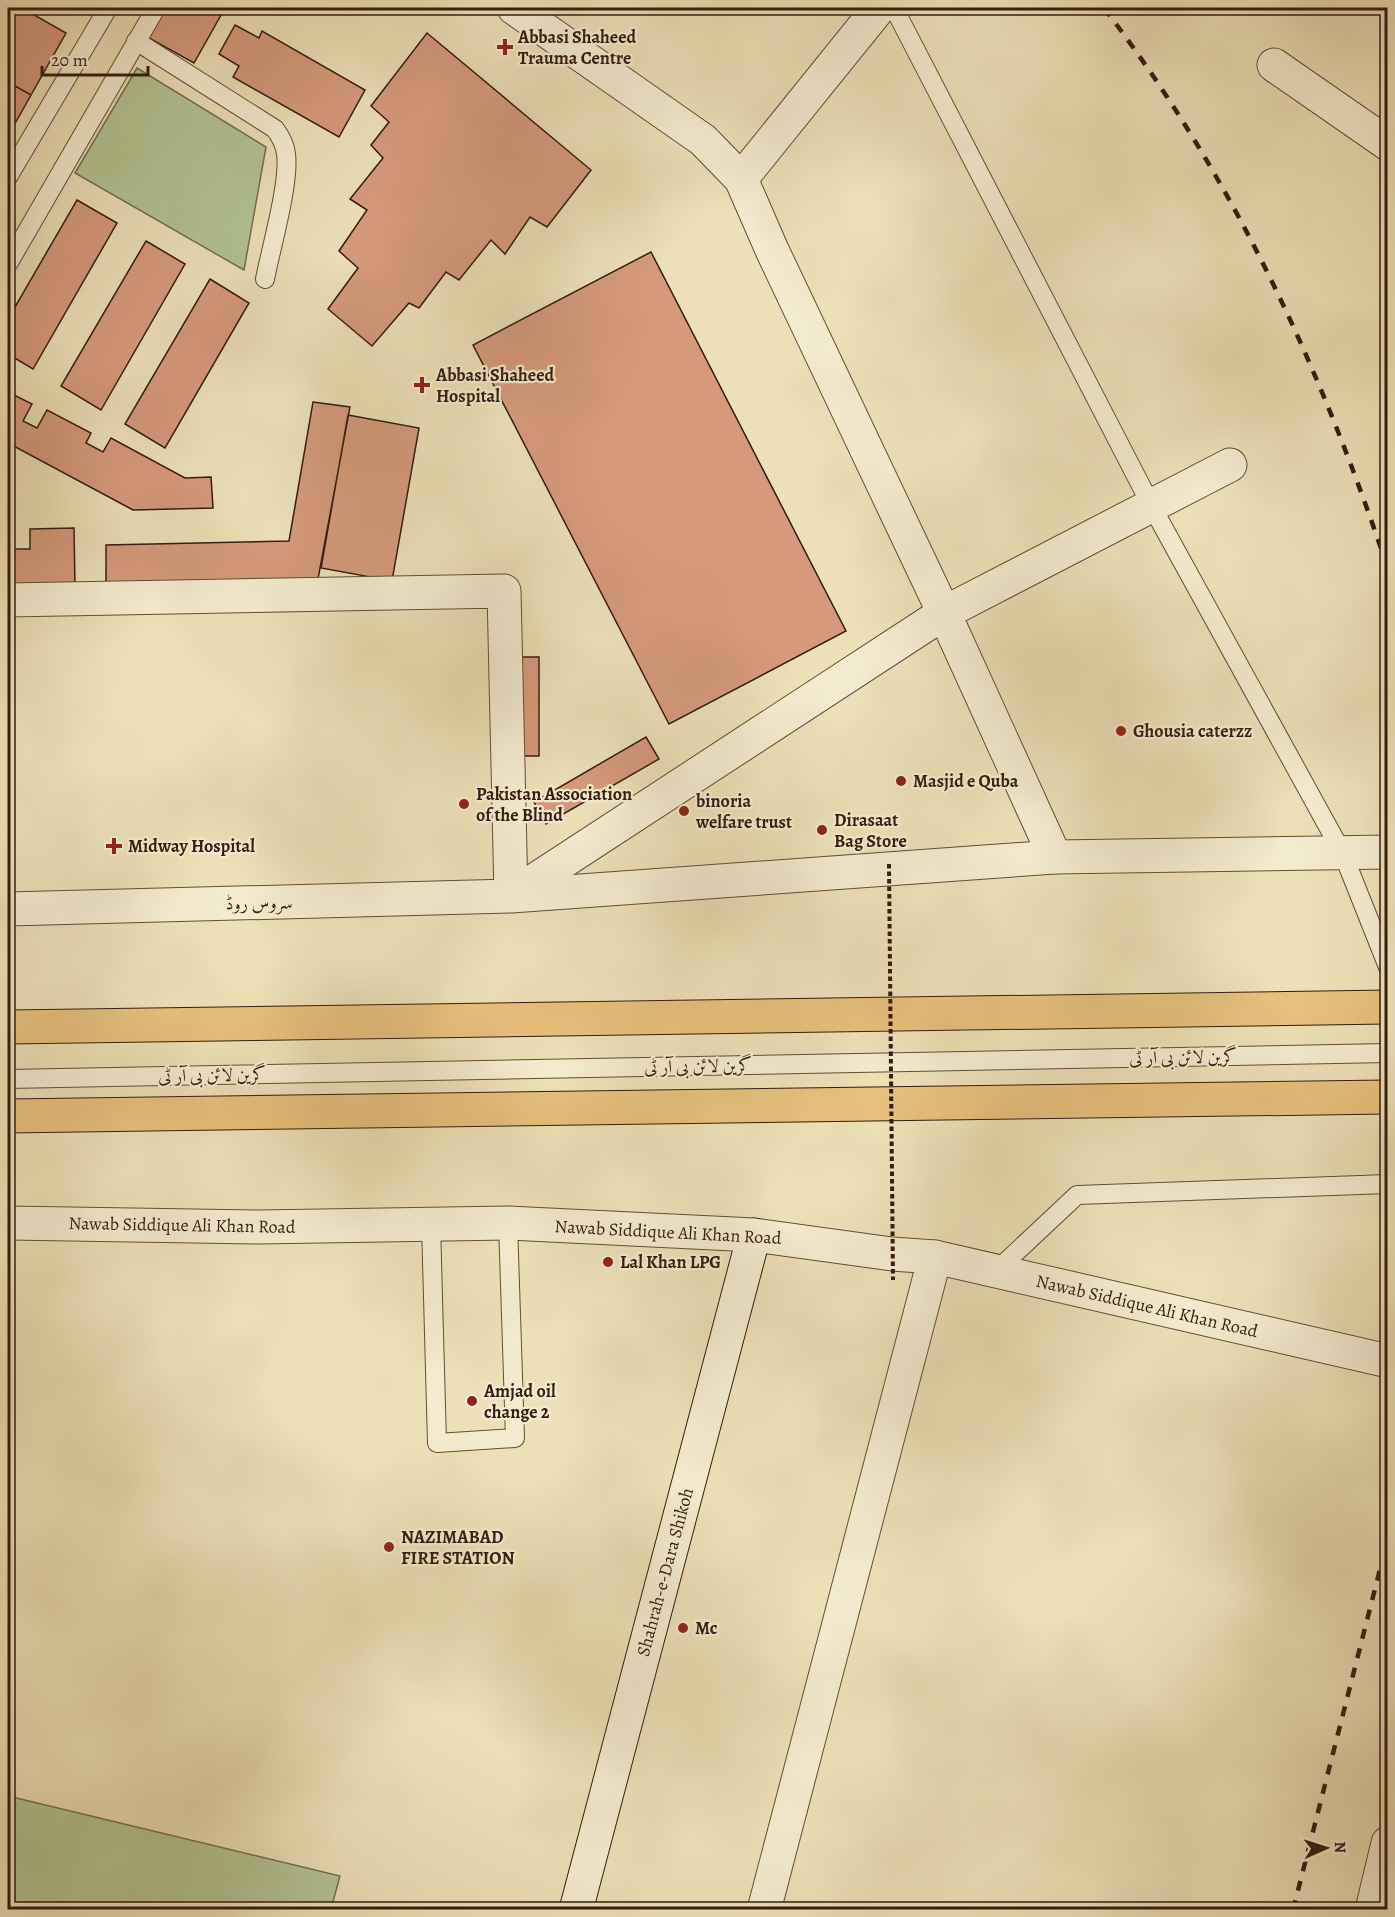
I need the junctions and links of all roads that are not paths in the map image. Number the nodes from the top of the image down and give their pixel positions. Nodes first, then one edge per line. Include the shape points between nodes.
1 (156, 8) edge
2 (514, 8) edge
3 (879, 8) edge
4 (894, 8) edge
5 (103, 9) edge
6 (136, 41) junction
7 (1274, 65) dead end
8 (1388, 144) edge
9 (8, 177) edge
10 (741, 179) junction
11 (8, 264) edge
12 (265, 279) dead end
13 (1230, 465) dead end
14 (1151, 505) junction
15 (8, 600) edge
16 (944, 613) junction
17 (1388, 852) edge
18 (1343, 854) junction
19 (1055, 857) junction
20 (511, 896) junction
21 (8, 909) edge
22 (1388, 968) edge
23 (1388, 1007) edge
24 (8, 1027) edge
25 (1388, 1053) edge
26 (8, 1079) edge
27 (1388, 1097) edge
28 (8, 1116) edge
29 (1388, 1184) edge
30 (8, 1223) edge
31 (508, 1223) junction
32 (431, 1224) junction
33 (754, 1235) junction
34 (935, 1257) junction
35 (996, 1271) junction
36 (1388, 1361) edge
37 (1388, 1843) edge
38 (576, 1910) edge
39 (764, 1910) edge
40 (1372, 1910) edge

1 - 6 lane
2 - 10 street via 703,140
3 - 10 street
4 - 14 lane
5 - 9 lane
6 - 11 lane
6 - 12 lane via 275,129 284,141 285,177
7 - 8 street
10 - 16 street
13 - 14 street
14 - 16 street
14 - 18 lane
15 - 20 street via 504,591
16 - 19 street
16 - 20 street
17 - 18 street, سروس روڈ
18 - 19 street, سروس روڈ
18 - 22 lane
19 - 20 street, سروس روڈ
20 - 21 street, سروس روڈ
23 - 24 main road
25 - 26 lane, گرین لائن بی آر ٹی
27 - 28 main road
29 - 35 lane via 1077,1195
30 - 32 street, Nawab Siddique Ali Khan Road via 258,1227
31 - 32 street, Nawab Siddique Ali Khan Road
31 - 32 lane via 514,1438 437,1443
31 - 33 street, Nawab Siddique Ali Khan Road
33 - 34 street, Nawab Siddique Ali Khan Road
33 - 38 street, Shahrah-e-Dara Shikoh
34 - 35 street, Nawab Siddique Ali Khan Road
34 - 39 street
35 - 36 street, Nawab Siddique Ali Khan Road
37 - 40 street

